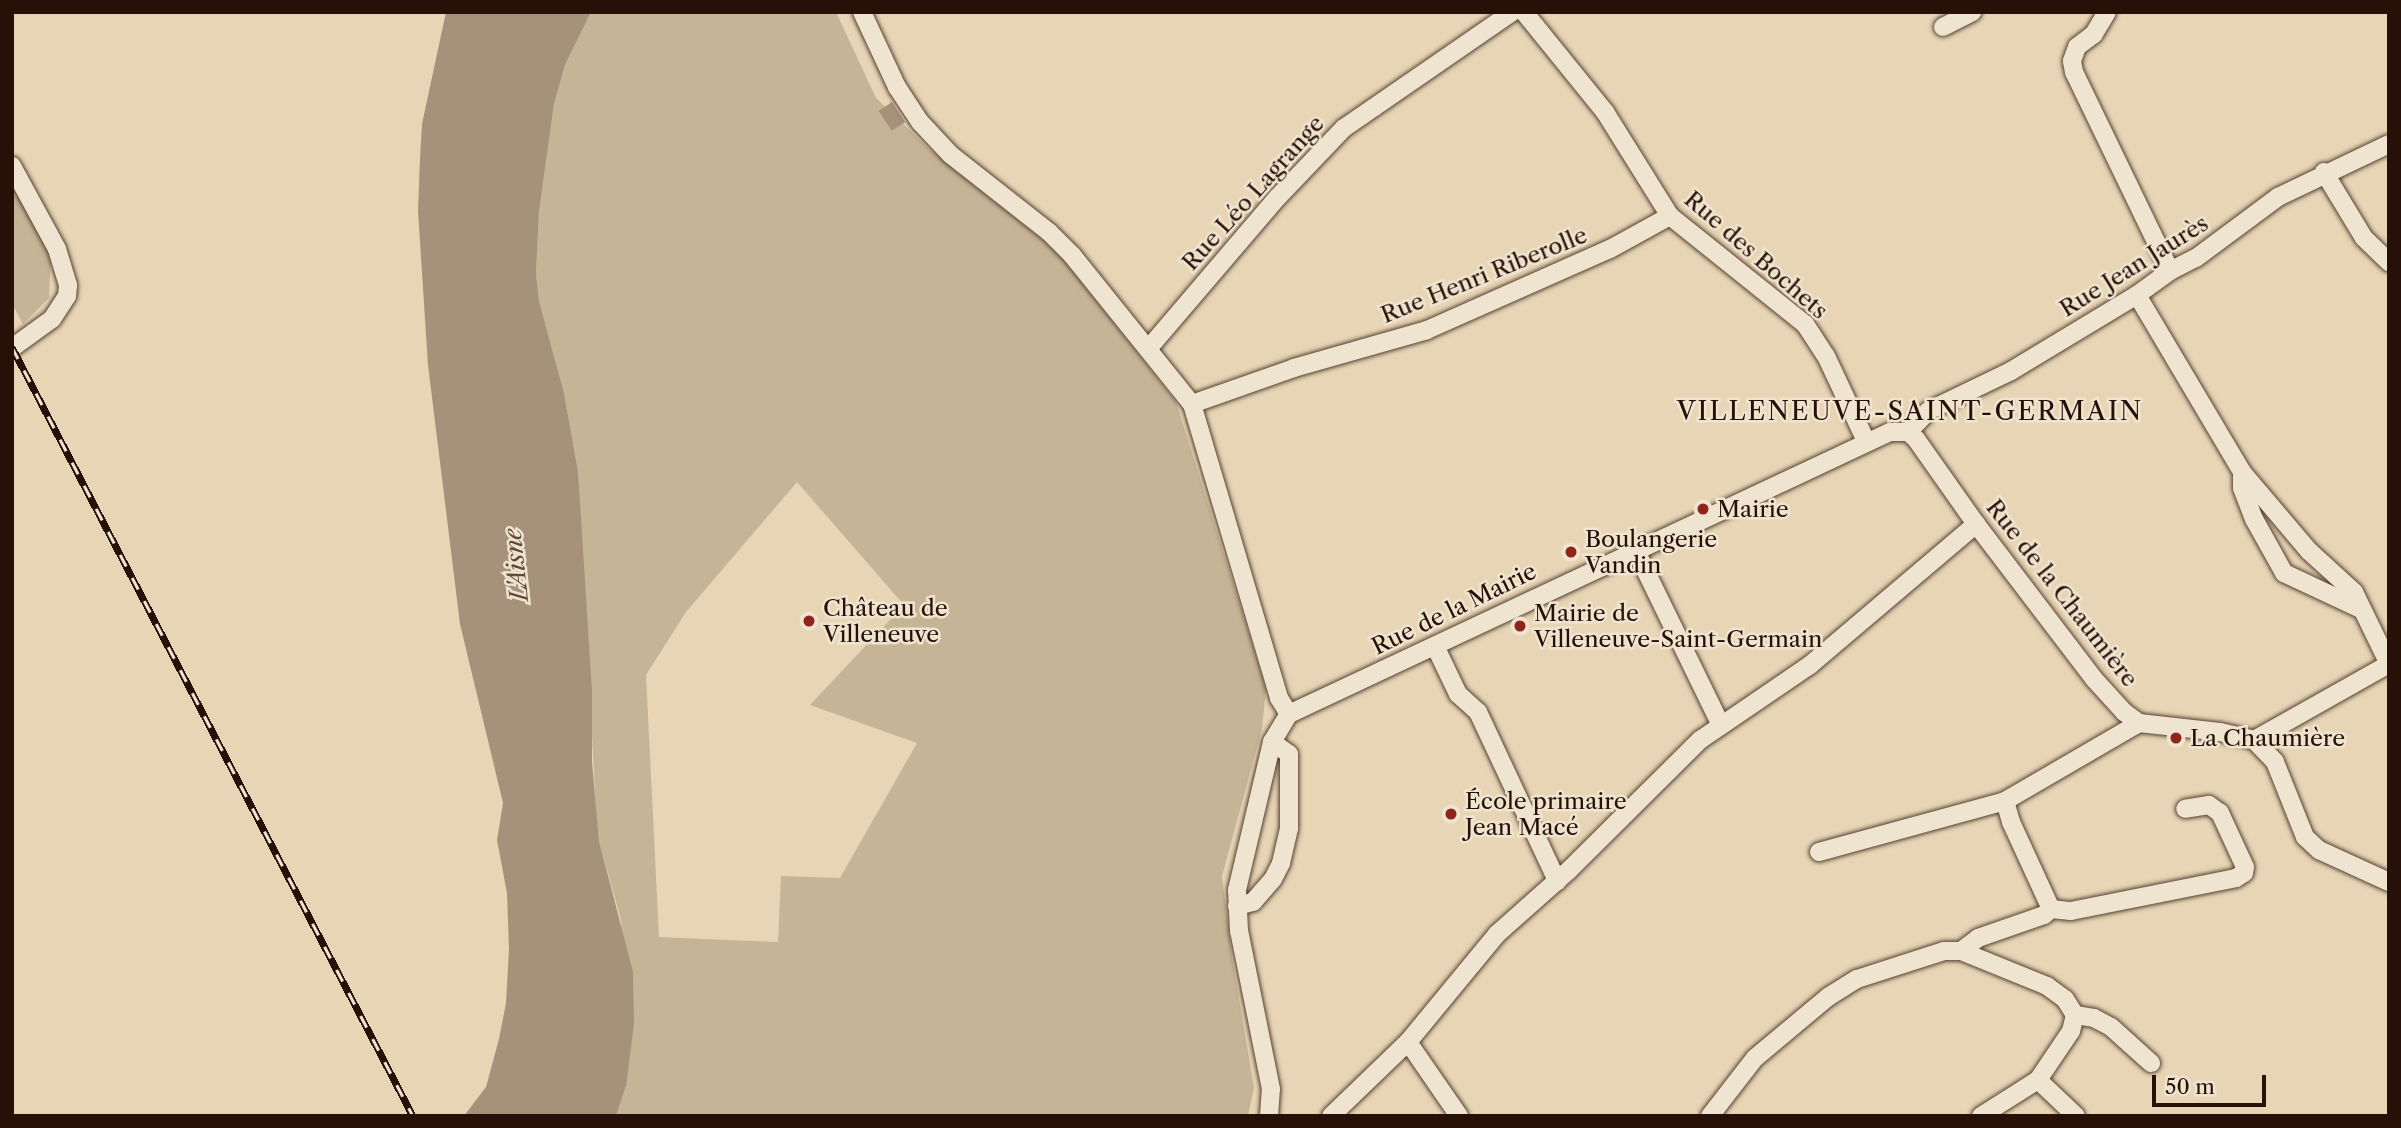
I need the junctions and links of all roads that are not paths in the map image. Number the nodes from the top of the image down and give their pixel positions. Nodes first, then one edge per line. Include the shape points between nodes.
1 (862, 12) edge
2 (1512, 12) edge
3 (1524, 12) edge
4 (1972, 12) edge
5 (2107, 12) edge
6 (1943, 27) dead end
7 (2389, 144) edge
8 (12, 166) edge
9 (2324, 173) junction
10 (1670, 216) junction
11 (2389, 262) edge
12 (2170, 271) junction
13 (2137, 295) junction
14 (12, 348) edge
15 (1148, 349) junction
16 (1192, 404) junction
17 (1908, 432) junction
18 (1866, 441) junction
19 (2242, 472) junction
20 (1976, 524) junction
21 (1636, 551) junction
22 (2309, 551) junction
23 (2301, 583) junction
24 (2361, 609) junction
25 (1436, 648) junction
26 (2389, 664) edge
27 (1290, 714) junction
28 (2139, 723) junction
29 (1721, 725) junction
30 (2254, 740) junction
31 (1277, 744) junction
32 (2005, 801) junction
33 (2185, 809) dead end
34 (1819, 852) dead end
35 (1557, 881) junction
36 (2389, 882) edge
37 (1237, 906) junction
38 (2051, 909) junction
39 (1961, 951) junction
40 (2075, 1016) junction
41 (1408, 1042) junction
42 (2151, 1063) dead end
43 (2038, 1080) junction
44 (1269, 1116) edge
45 (1331, 1116) edge
46 (1459, 1116) edge
47 (1710, 1116) edge
48 (1981, 1116) edge
49 (2076, 1116) edge

1 - 15 street via 897,87 920,122 951,155 1049,232
2 - 15 street, Rue Léo Lagrange via 1344,128 1278,197
3 - 10 street, Rue des Bochets via 1605,113
4 - 6 street
5 - 12 street via 2094,34 2077,47 2074,72
7 - 9 street, Rue Jean Jaurès
8 - 14 street via 57,249 68,285 67,296 52,320
9 - 11 street via 2364,238
9 - 12 street, Rue Jean Jaurès via 2278,197 2196,258
10 - 16 street, Rue Henri Riberolle via 1610,249 1427,330 1294,368
10 - 18 street, Rue des Bochets via 1805,324 1826,356
12 - 13 street, Rue Jean Jaurès
13 - 17 street, Rue Jean Jaurès via 2011,371 1928,411
13 - 19 street
15 - 16 street
16 - 27 street via 1279,698
17 - 18 street, Rue de la Mairie via 1890,432
17 - 20 street, Rue de la Chaumière
18 - 21 street, Rue de la Mairie
19 - 22 street
19 - 23 street via 2242,488 2254,519 2284,573
20 - 28 street, Rue de la Chaumière via 2094,679
20 - 29 street via 1810,665
21 - 25 street, Rue de la Mairie
21 - 29 street
22 - 23 street
22 - 24 street via 2354,592
23 - 24 street
24 - 26 street
25 - 27 street, Rue de la Mairie
25 - 35 street via 1458,694 1478,712
26 - 30 street
27 - 31 street
28 - 30 street
28 - 32 street
29 - 35 street via 1700,740
30 - 36 street via 2275,762 2305,837 2319,850
31 - 37 street via 1242,865
31 - 37 street via 1289,754 1289,828 1281,863 1253,902
32 - 34 street
32 - 38 street
33 - 38 street via 2209,805 2220,813 2244,873 2071,911
35 - 41 street via 1497,934
37 - 44 street via 1271,1089
38 - 39 street via 1978,937
39 - 40 street via 2047,986 2066,999
39 - 47 street via 1944,951 1857,979 1828,997 1755,1058
40 - 42 street via 2094,1018 2111,1027
40 - 43 street via 2071,1031
41 - 45 street
41 - 46 street
43 - 48 street
43 - 49 street

